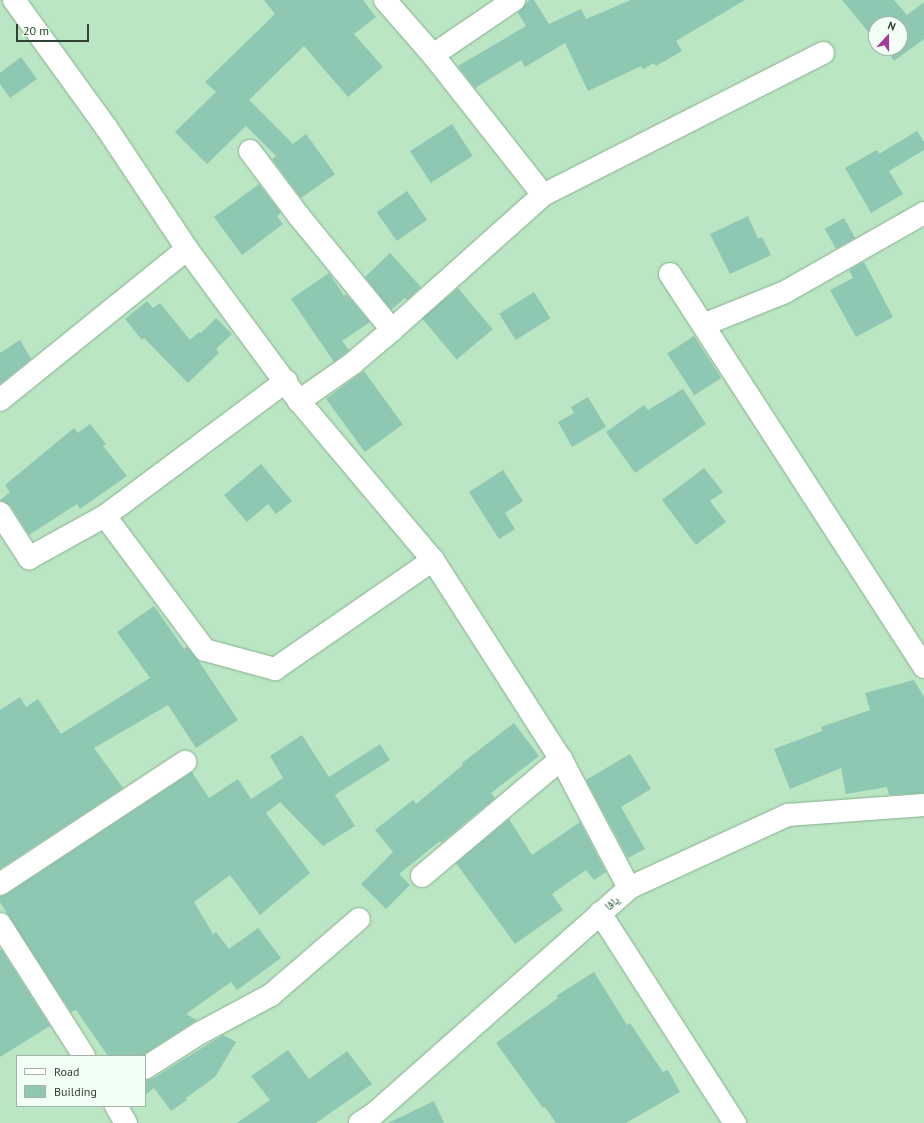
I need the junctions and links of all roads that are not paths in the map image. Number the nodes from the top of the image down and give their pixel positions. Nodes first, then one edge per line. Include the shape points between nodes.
1 (14, 0) edge
2 (385, 0) edge
3 (514, 0) edge
4 (823, 53) dead end
5 (433, 55) junction
6 (250, 151) dead end
7 (543, 195) junction
8 (924, 213) edge
9 (188, 249) junction
10 (670, 274) dead end
11 (703, 325) junction
12 (392, 330) junction
13 (286, 381) junction
14 (0, 400) edge
15 (299, 401) junction
16 (0, 514) edge
17 (105, 516) junction
18 (433, 560) junction
19 (924, 667) edge
20 (561, 759) junction
21 (185, 762) dead end
22 (924, 805) edge
23 (422, 876) dead end
24 (0, 884) edge
25 (629, 888) junction
26 (600, 913) junction
27 (359, 919) dead end
28 (0, 924) edge
29 (83, 1055) edge
30 (146, 1067) edge
31 (117, 1107) edge
32 (126, 1123) edge
33 (360, 1123) edge
34 (735, 1123) edge

1 - 9 street via 106,127
2 - 5 street
3 - 5 street
4 - 7 street
5 - 7 street
6 - 12 street via 298,215
7 - 12 street
8 - 11 street via 785,292
9 - 13 street
9 - 14 street
10 - 11 street
11 - 19 street
12 - 15 street via 352,364
13 - 15 street
13 - 17 street
15 - 18 street
16 - 17 street via 29,558
17 - 18 street via 205,650 275,669
18 - 20 street
20 - 23 street
20 - 25 street
21 - 24 street
22 - 25 street, يافا via 788,815
25 - 26 street, يافا
26 - 33 street, يافا via 374,1114
26 - 34 street
27 - 30 street via 271,995 200,1033
28 - 29 street
31 - 32 street

